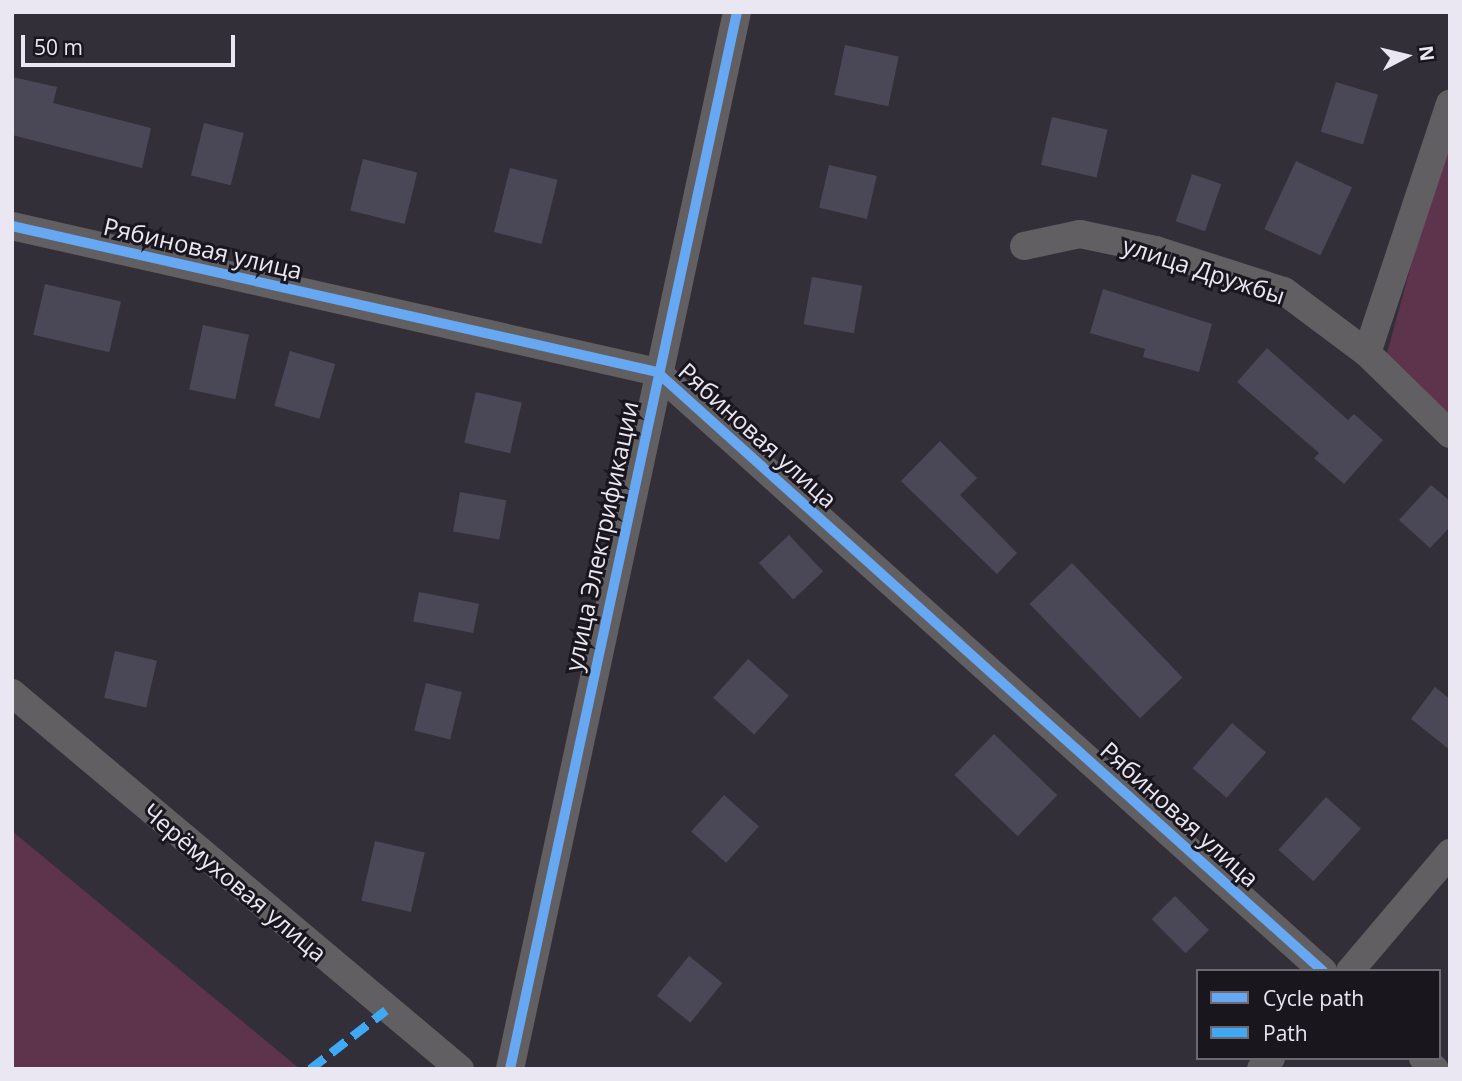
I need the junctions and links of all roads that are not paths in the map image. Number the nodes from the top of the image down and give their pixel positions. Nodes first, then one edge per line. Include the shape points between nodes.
1 (737, 12) edge
2 (1450, 103) edge
3 (12, 226) edge
4 (1024, 246) dead end
5 (1367, 353) junction
6 (657, 372) junction
7 (1450, 433) edge
8 (12, 693) edge
9 (1450, 853) edge
10 (1321, 969) edge
11 (1352, 969) edge
12 (460, 1069) edge
13 (510, 1069) edge

1 - 6 street, улица Электрификации
2 - 5 street
3 - 6 street, Рябиновая улица
4 - 5 street, улица Дружбы via 1080,234 1169,254 1284,291
5 - 7 street, улица Дружбы
6 - 10 street, Рябиновая улица
6 - 13 street, улица Электрификации
8 - 12 street, Черёмуховая улица
9 - 11 street

